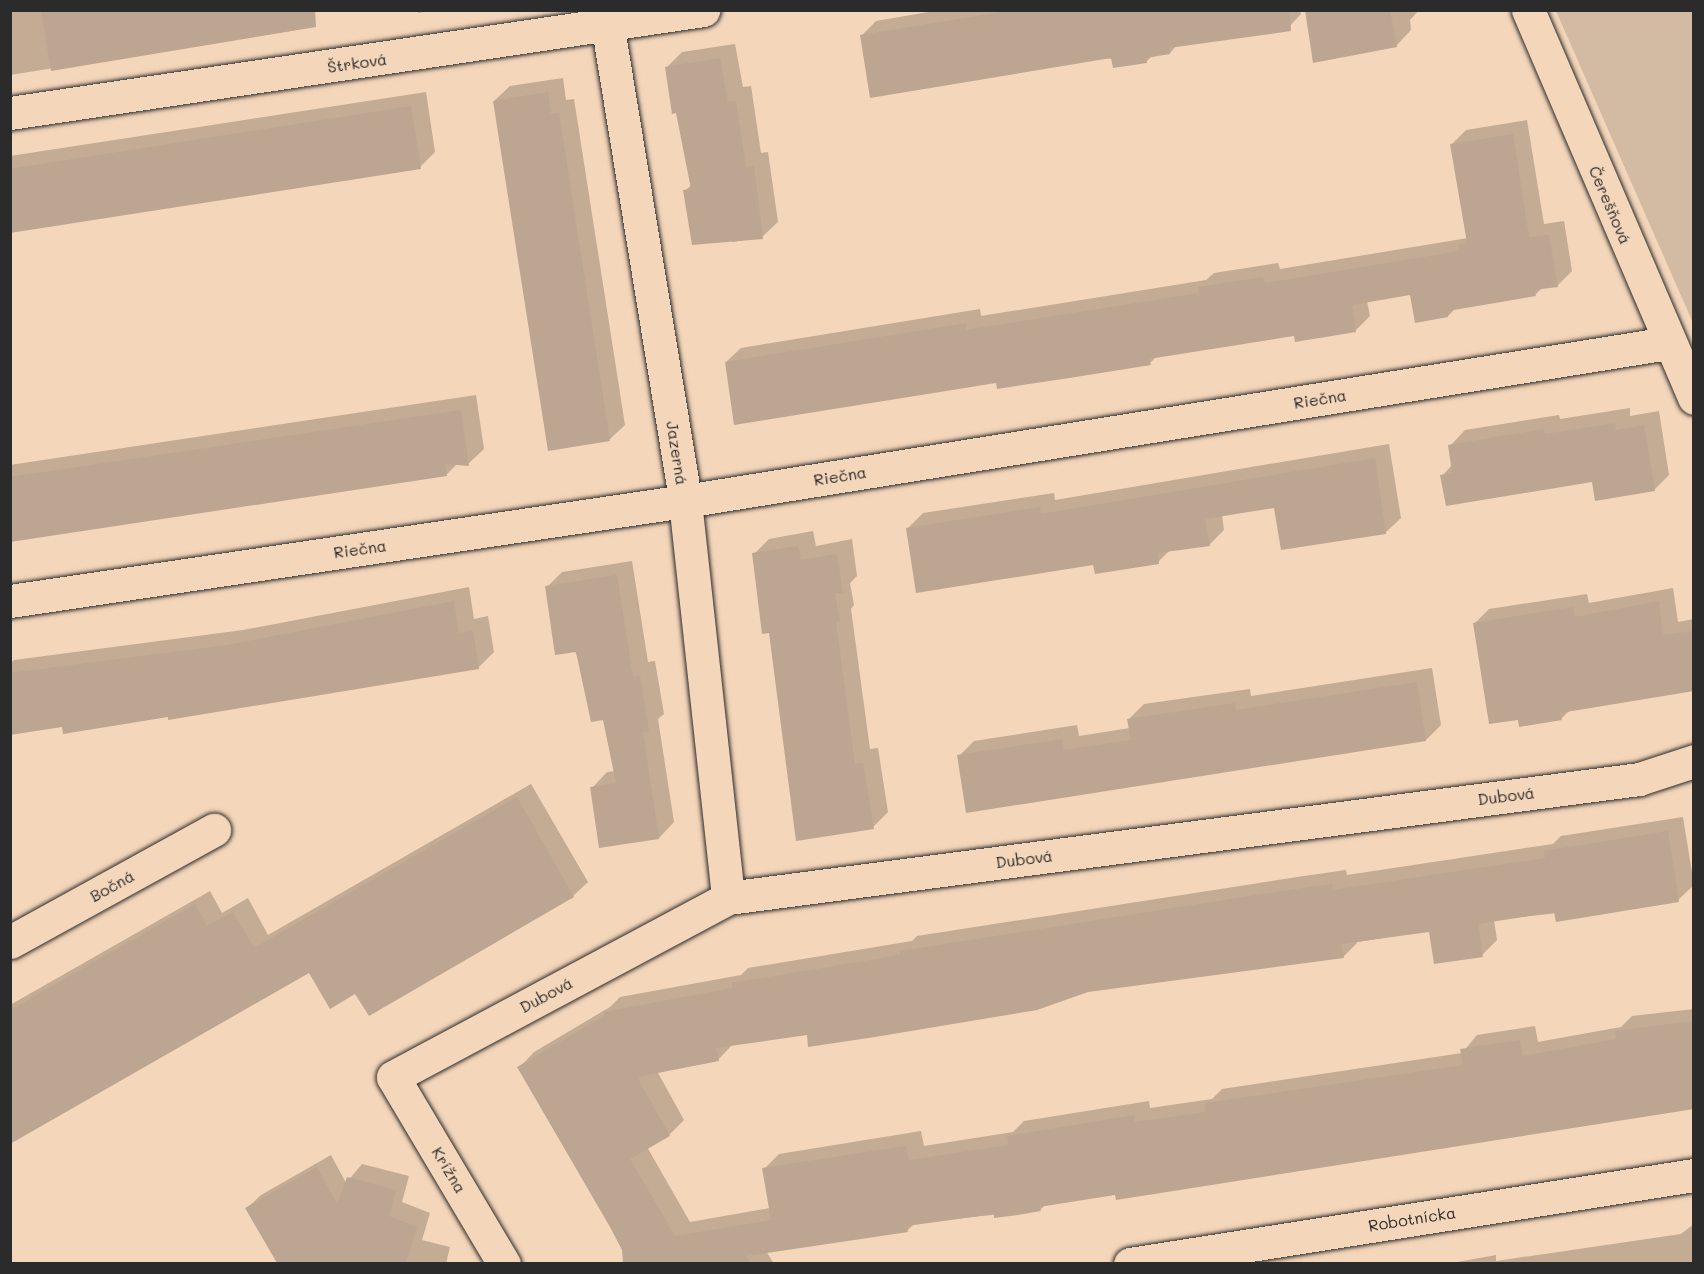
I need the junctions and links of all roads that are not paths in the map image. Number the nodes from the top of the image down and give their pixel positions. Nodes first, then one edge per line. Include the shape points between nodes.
1 (703, 10) edge
2 (1528, 10) edge
3 (607, 18) edge
4 (10, 113) edge
5 (1668, 343) junction
6 (1694, 398) edge
7 (685, 501) junction
8 (10, 601) edge
9 (1694, 761) edge
10 (214, 830) dead end
11 (728, 898) junction
12 (10, 942) edge
13 (393, 1077) joint
14 (1694, 1175) edge
15 (504, 1263) edge
16 (1130, 1263) edge

1 - 3 street, Štrková
2 - 5 street, Čerešňová
3 - 4 street, Štrková
3 - 7 street, Jazerná
5 - 6 street, Čerešňová
5 - 7 street, Riečna
7 - 8 street, Riečna
7 - 11 street, Jazerná
9 - 11 street, Dubová via 1639,779
10 - 12 street, Bočná
11 - 13 street, Dubová
13 - 15 street, Krížna
14 - 16 street, Robotnícka

